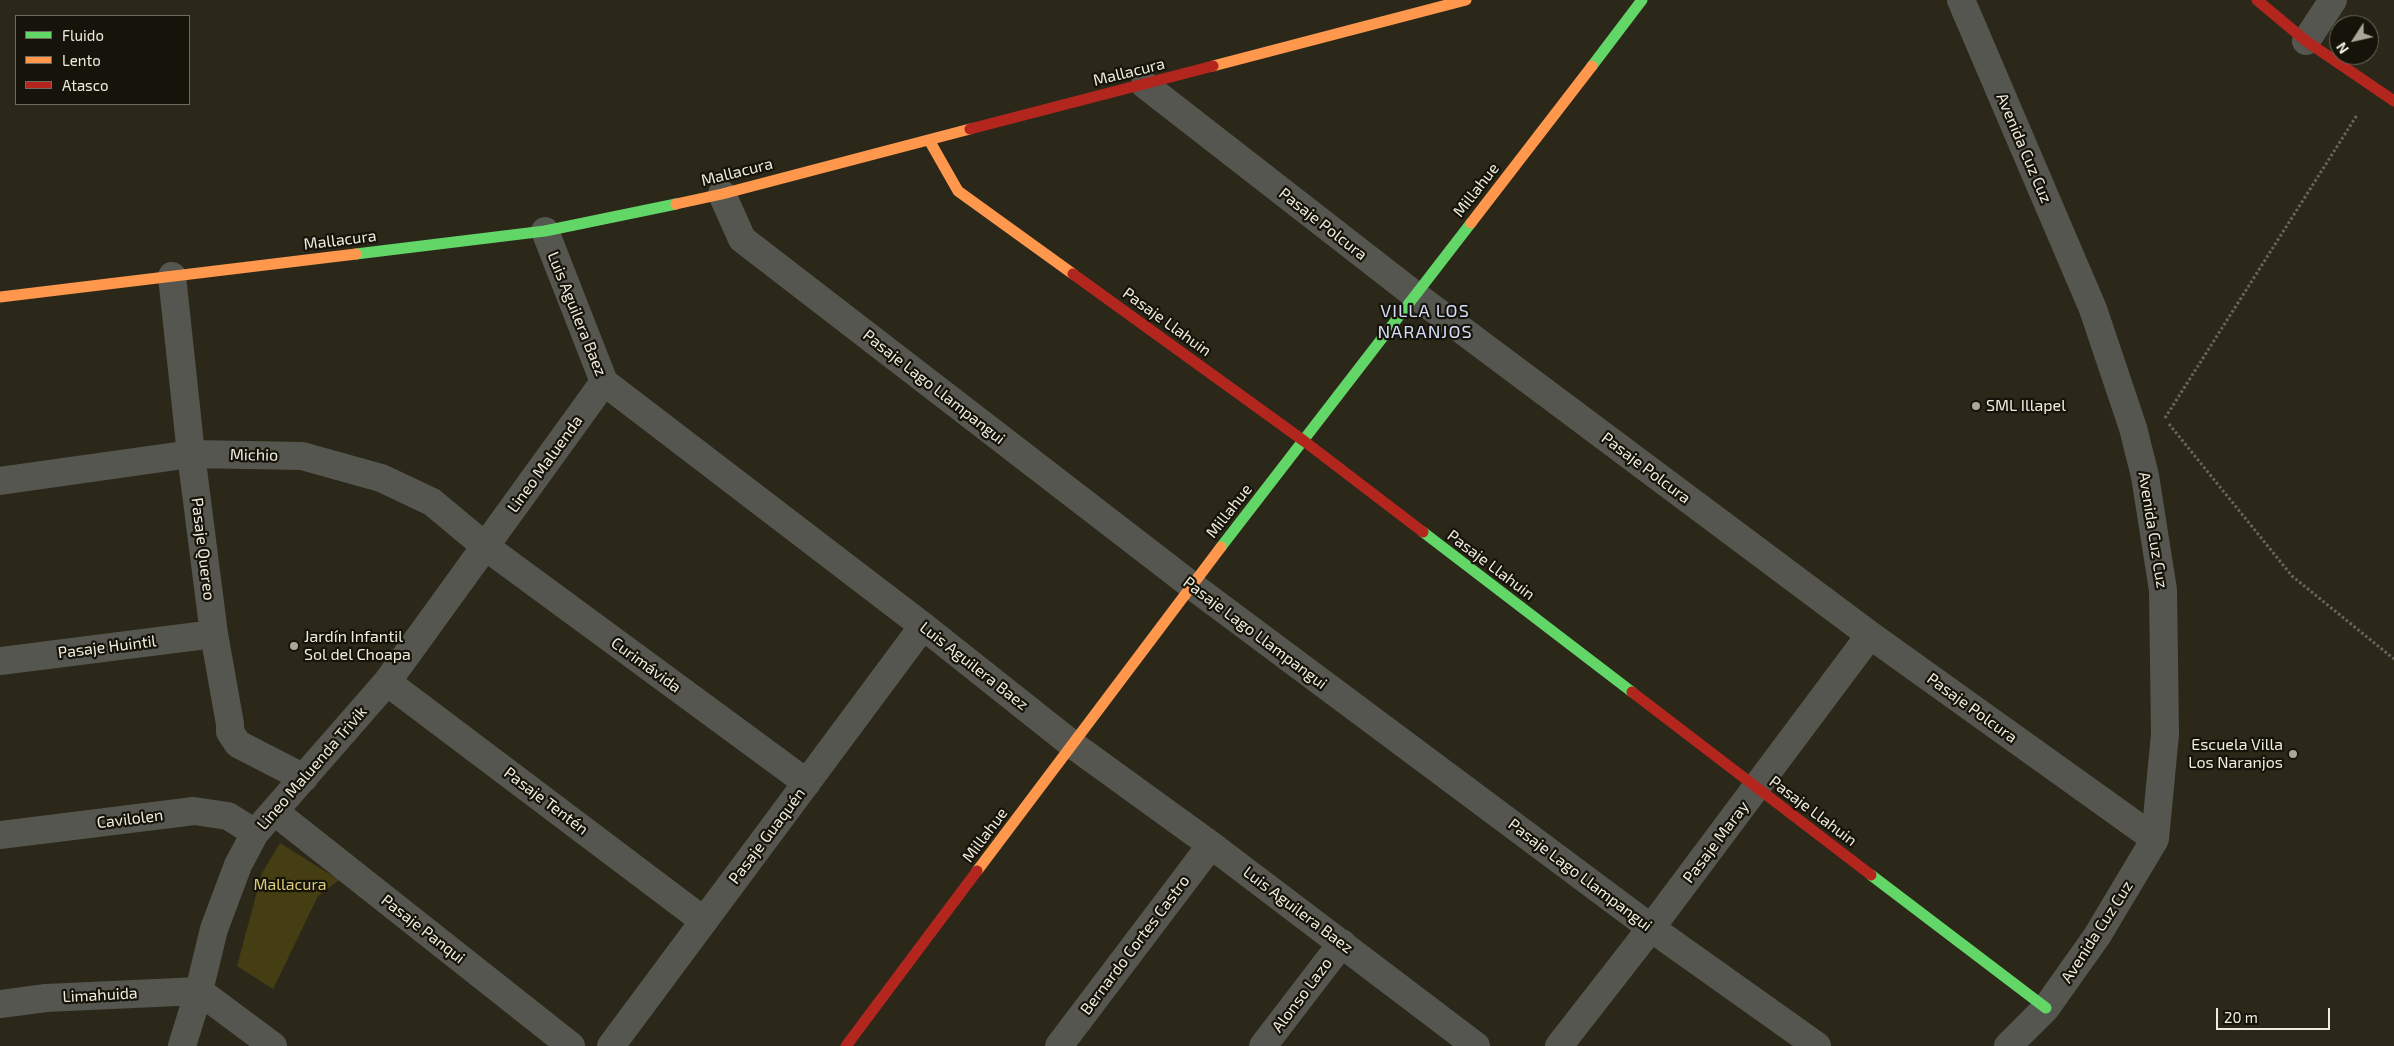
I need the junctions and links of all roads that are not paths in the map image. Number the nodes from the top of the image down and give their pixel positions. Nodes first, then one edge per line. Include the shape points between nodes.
1 (1466, 0) edge
2 (1642, 0) edge
3 (1961, 0) edge
4 (2257, 0) edge
5 (2333, 0) edge
6 (2306, 41) junction
7 (1145, 85) junction
8 (2394, 101) edge
9 (929, 140) junction
10 (722, 194) junction
11 (545, 231) junction
12 (172, 276) junction
13 (1415, 295) junction
14 (0, 297) edge
15 (604, 382) junction
16 (1304, 442) junction
17 (191, 454) junction
18 (0, 481) edge
19 (486, 547) junction
20 (1191, 585) junction
21 (923, 626) junction
22 (214, 634) junction
23 (1870, 635) junction
24 (0, 660) edge
25 (387, 682) junction
26 (1073, 745) junction
27 (304, 778) junction
28 (807, 783) junction
29 (1757, 788) junction
30 (275, 812) junction
31 (255, 833) junction
32 (0, 835) edge
33 (2155, 839) junction
34 (1211, 845) junction
35 (704, 921) junction
36 (1651, 928) junction
37 (1342, 943) junction
38 (200, 990) junction
39 (0, 1004) edge
40 (2046, 1008) junction
41 (1464, 1042) edge
42 (182, 1046) edge
43 (273, 1046) edge
44 (571, 1046) edge
45 (611, 1046) edge
46 (846, 1046) edge
47 (1059, 1046) edge
48 (1263, 1046) edge
49 (1560, 1046) edge
50 (1817, 1046) edge
51 (2008, 1046) edge

1 - 7 street, Mallacura
2 - 13 street, Millahue
3 - 33 street, Avenida Cuz Cuz via 2093,309 2146,476 2163,590 2165,734
4 - 6 street
5 - 6 street
6 - 8 street
7 - 9 street, Mallacura
7 - 13 street, Pasaje Polcura
9 - 10 street, Mallacura
9 - 16 street, Pasaje Llahuin via 958,190
10 - 11 street, Mallacura
10 - 20 street, Pasaje Lago Llampangui via 742,239
11 - 12 street, Mallacura
11 - 15 street, Luis Aguilera Baez
12 - 14 street, Mallacura
12 - 17 street, Pasaje Quereo
13 - 16 street, Millahue
13 - 23 street, Pasaje Polcura
15 - 19 street, Lineo Maluenda
15 - 21 street, Luis Aguilera Baez
16 - 20 street, Millahue
16 - 29 street, Pasaje Llahuin
17 - 18 street, Michio
17 - 19 street, Michio via 302,456 381,478 432,502
17 - 22 street, Pasaje Quereo
19 - 25 street, Lineo Maluenda Trivik
19 - 28 street, Curimávida
20 - 26 street, Millahue
20 - 36 street, Pasaje Lago Llampangui
21 - 26 street, Luis Aguilera Baez
21 - 28 street, Pasaje Guaquén
22 - 24 street, Pasaje Huintil
22 - 27 street, Pasaje Quereo via 233,740
23 - 29 street, Pasaje Maray
23 - 33 street, Pasaje Polcura
25 - 27 street, Lineo Maluenda Trivik
25 - 35 street, Pasaje Tentén
26 - 34 street, Luis Aguilera Baez
26 - 46 street, Millahue
27 - 30 street, Lineo Maluenda Trivik
28 - 35 street, Pasaje Guaquén
29 - 36 street, Pasaje Maray
29 - 40 street, Pasaje Llahuin
30 - 31 street, Lineo Maluenda Trivik
30 - 44 street, Pasaje Panqui
31 - 32 street, Cavilolen via 228,816 194,811
31 - 38 street, Lineo Maluenda Trivik via 238,865 214,929
33 - 40 street, Avenida Cuz Cuz via 2097,936
34 - 37 street, Luis Aguilera Baez
34 - 47 street, Bernardo Cortes Castro
35 - 45 street, Pasaje Guaquén
36 - 49 street, Pasaje Maray
36 - 50 street, Pasaje Lago Llampangui
37 - 41 street, Luis Aguilera Baez
37 - 48 street, Alonso Lazo
38 - 39 street, Limahuida via 46,998
38 - 42 street, Lineo Maluenda Trivik
38 - 43 street
40 - 51 street, Avenida Cuz Cuz

